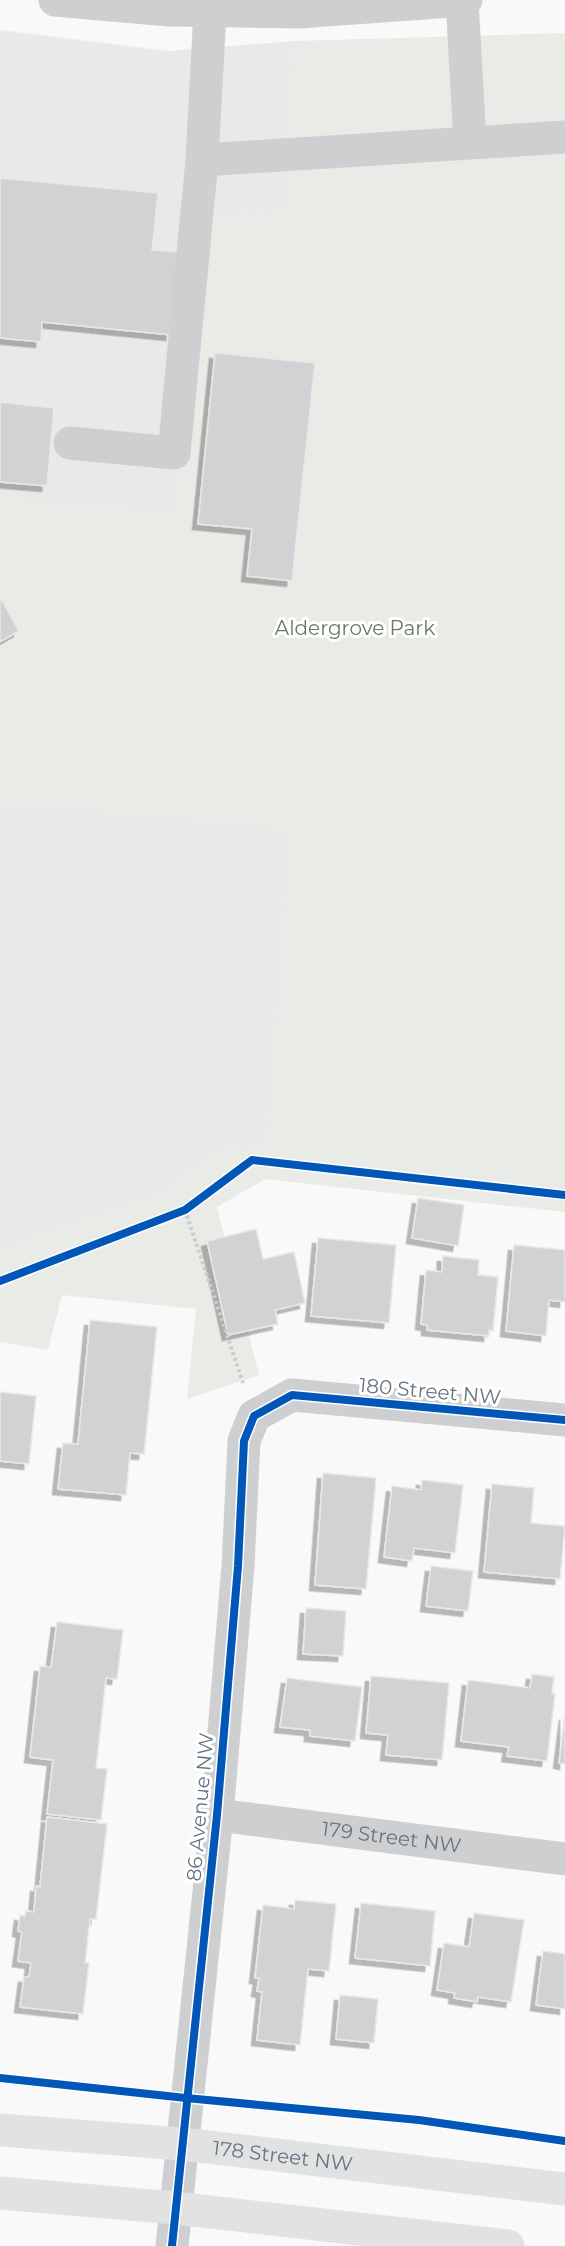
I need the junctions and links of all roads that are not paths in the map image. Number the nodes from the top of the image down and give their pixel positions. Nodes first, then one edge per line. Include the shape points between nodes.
1 (55, 0) edge
2 (464, 0) edge
3 (135, 4) edge
4 (210, 10) junction
5 (565, 137) edge
6 (470, 142) junction
7 (202, 160) junction
8 (70, 442) dead end
9 (254, 1416) joint
10 (565, 1420) edge
11 (217, 1815) junction
12 (565, 1859) edge
13 (0, 2130) edge
14 (182, 2145) junction
15 (565, 2189) edge
16 (0, 2193) edge
17 (175, 2208) junction
18 (172, 2246) edge
19 (508, 2246) edge

1 - 3 street
2 - 4 street via 298,12
2 - 6 street
3 - 4 street
4 - 7 street
5 - 6 street
6 - 7 street
7 - 8 street via 174,453
9 - 10 street, 180 Street NW via 292,1395
9 - 11 street, 86 Avenue NW via 244,1441 238,1566
11 - 12 street, 179 Street NW
11 - 14 street, 86 Avenue NW
13 - 14 main road, 178 Street NW
14 - 15 main road, 178 Street NW
14 - 17 street, 86 Avenue NW
16 - 17 main road
17 - 18 street, 86 Avenue NW
17 - 19 main road

